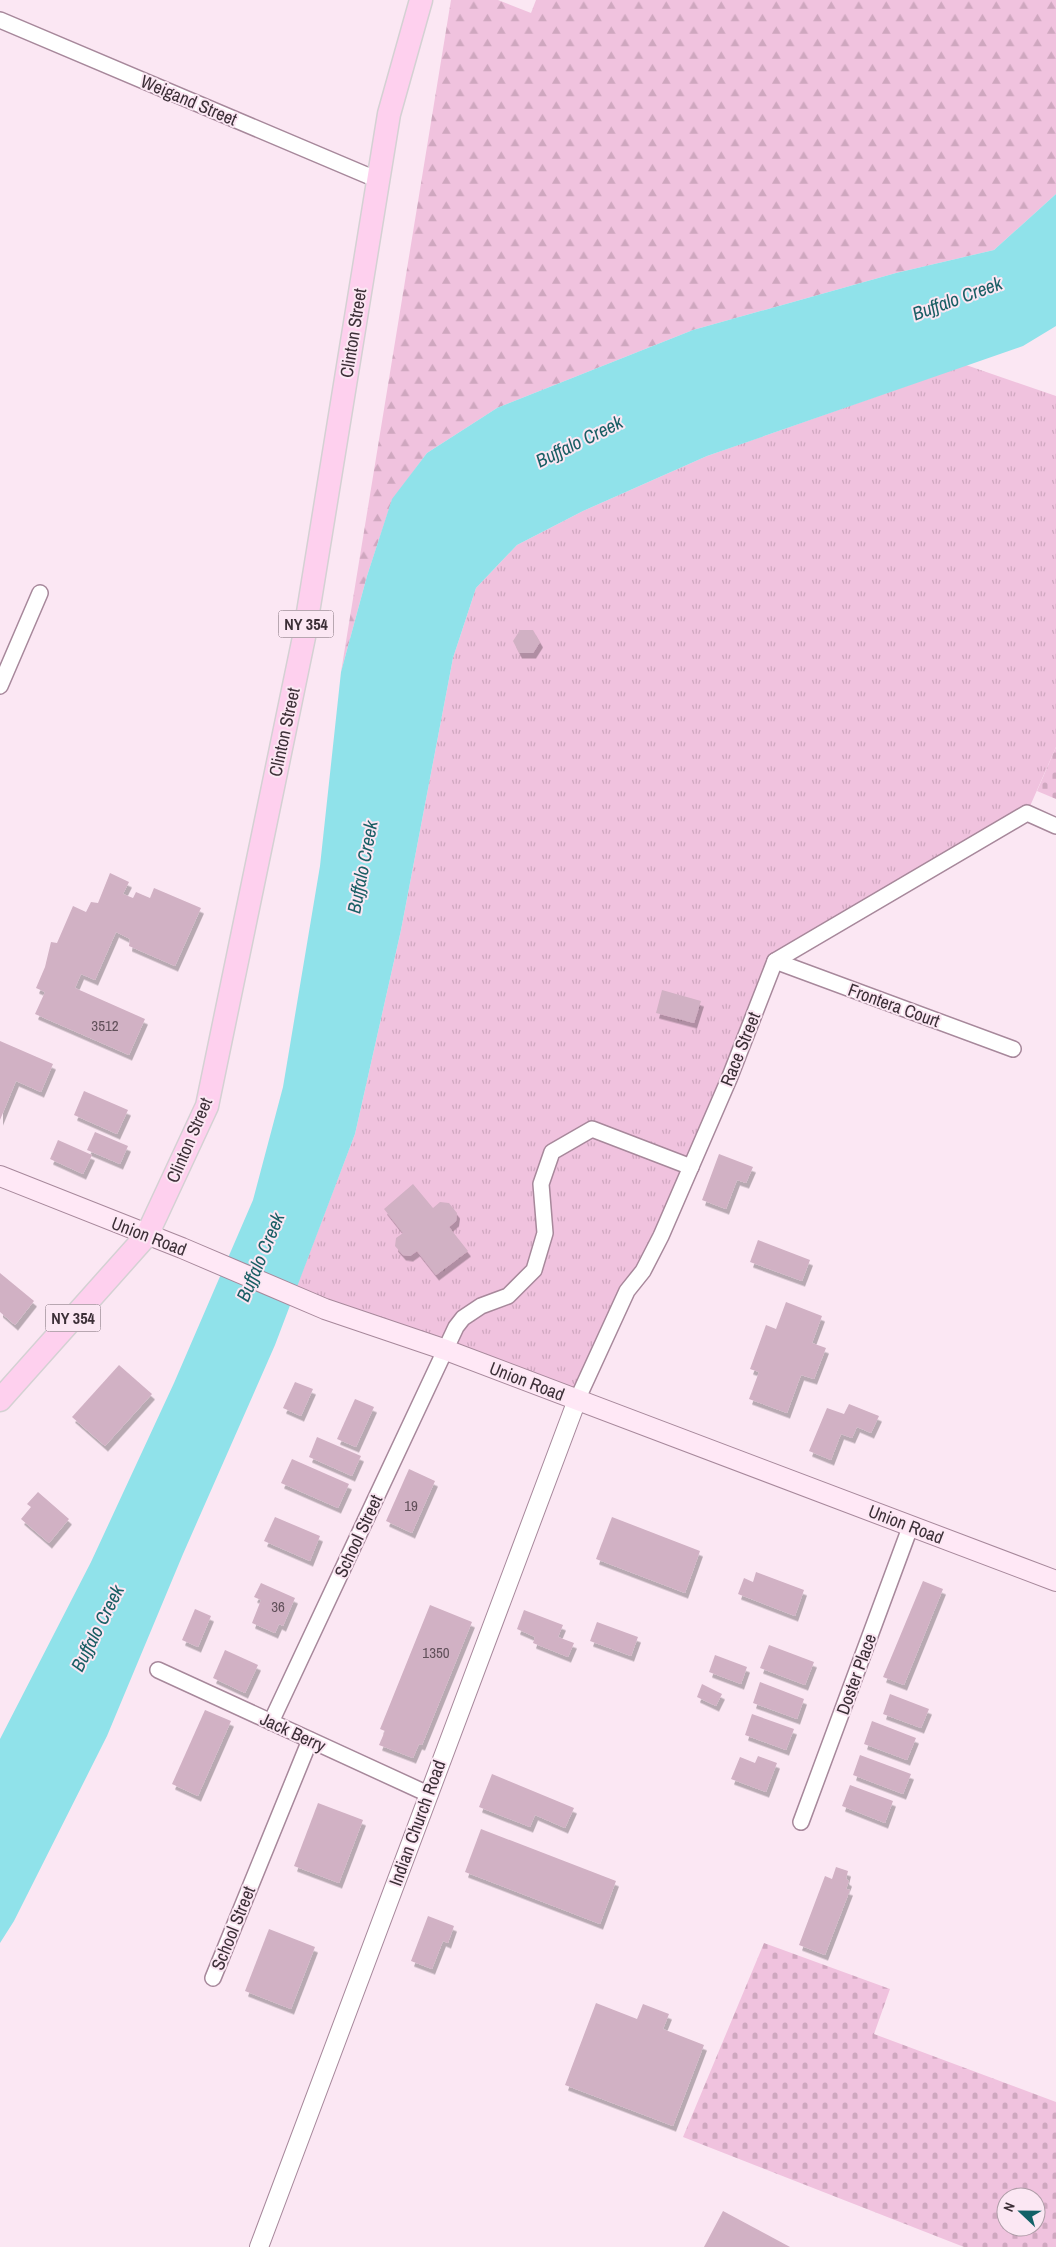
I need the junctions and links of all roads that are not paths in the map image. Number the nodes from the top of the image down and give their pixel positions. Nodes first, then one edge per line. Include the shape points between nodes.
1 (422, 0) edge
2 (0, 20) edge
3 (378, 180) junction
4 (40, 593) dead end
5 (0, 686) edge
6 (1056, 826) edge
7 (775, 961) junction
8 (1013, 1049) dead end
9 (691, 1167) junction
10 (0, 1176) edge
11 (147, 1235) junction
12 (446, 1350) junction
13 (0, 1400) edge
14 (577, 1400) junction
15 (911, 1525) junction
16 (1056, 1581) edge
17 (158, 1670) dead end
18 (271, 1722) junction
19 (310, 1740) junction
20 (428, 1794) junction
21 (801, 1822) dead end
22 (213, 1978) dead end
23 (258, 2247) edge

1 - 3 main road, Clinton Street / NY 354 via 388,114
2 - 3 street, Weigand Street
3 - 11 main road, Clinton Street / NY 354 via 304,636 207,1106
4 - 5 street
6 - 7 street via 1027,814
7 - 8 street, Frontera Court
7 - 9 street, Race Street
9 - 12 street, School Street via 592,1129 552,1152 541,1184 545,1233 534,1270 508,1296 481,1306 463,1318
9 - 14 street, Race Street via 661,1236 643,1271 627,1292
10 - 11 main road, Union Road
11 - 12 main road, Union Road via 324,1309
11 - 13 main road, Clinton Street / NY 354
12 - 14 main road, Union Road
12 - 18 street, School Street
14 - 15 main road, Union Road
14 - 20 street, Indian Church Road
15 - 16 main road, Union Road
15 - 21 street, Doster Place
17 - 18 street, Jack Berry
18 - 19 street, Jack Berry
19 - 20 street, Jack Berry
19 - 22 street, School Street
20 - 23 street, Indian Church Road

